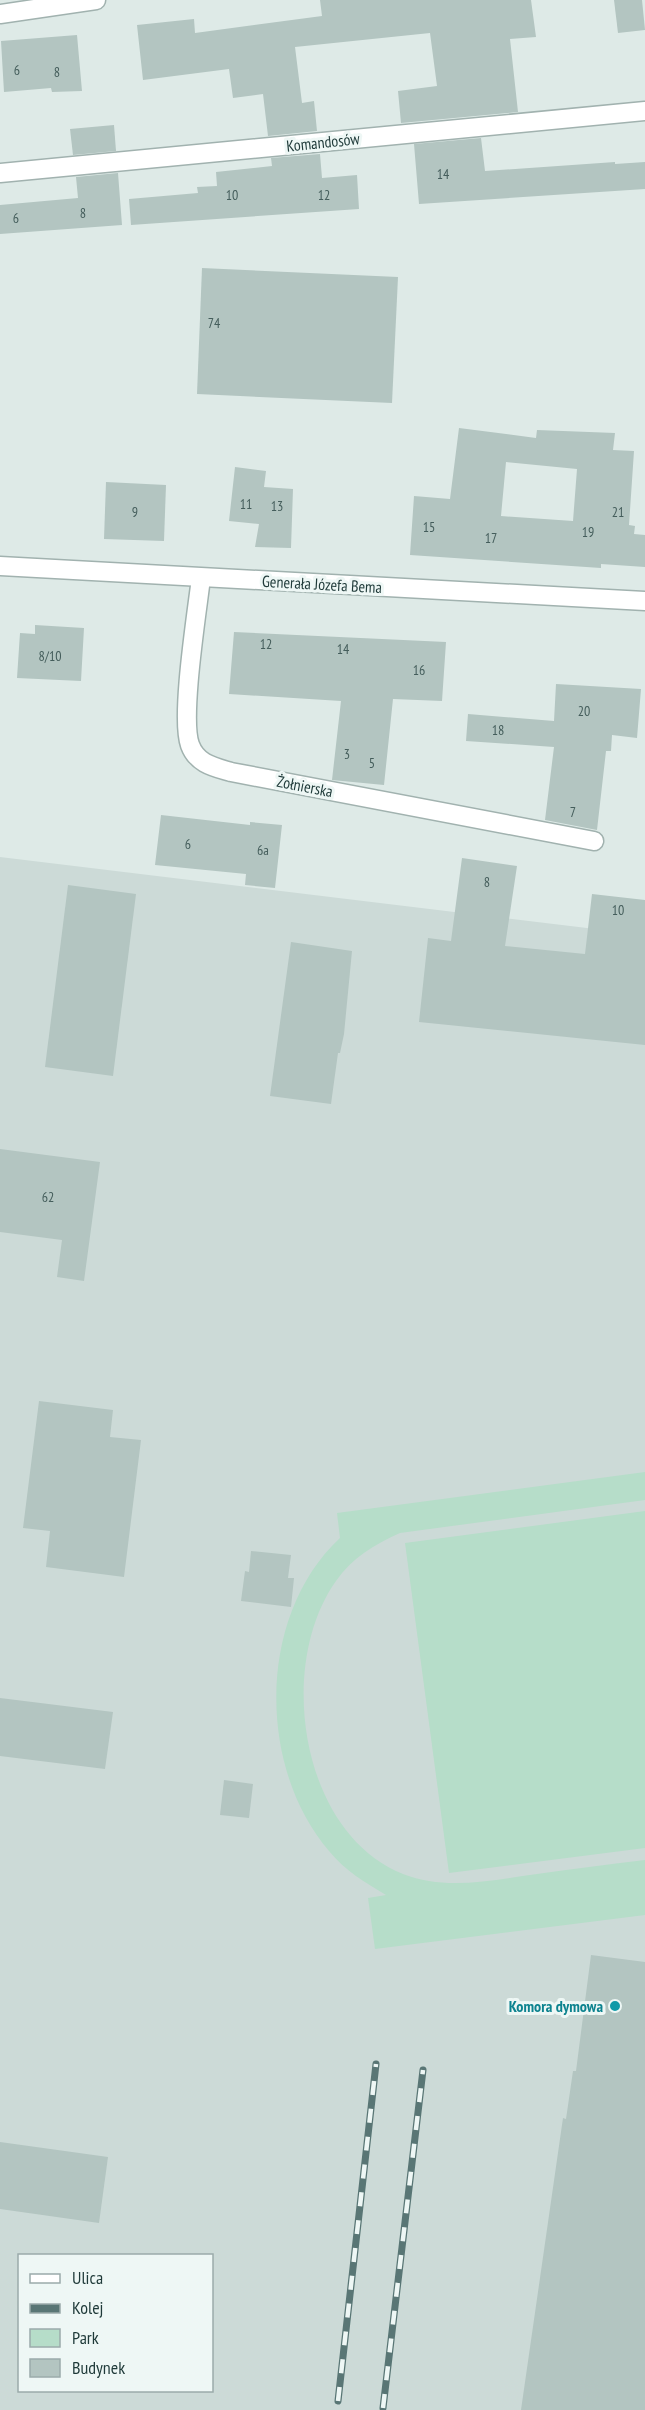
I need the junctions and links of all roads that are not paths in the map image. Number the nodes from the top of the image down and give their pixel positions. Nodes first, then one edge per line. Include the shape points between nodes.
1 (96, 0) edge
2 (0, 14) edge
3 (645, 111) edge
4 (0, 173) edge
5 (0, 566) edge
6 (201, 578) junction
7 (645, 601) edge
8 (594, 841) dead end

1 - 2 street
3 - 4 street, Komandosów
5 - 6 street, Generała Józefa Bema
6 - 7 street, Generała Józefa Bema
6 - 8 street, Żołnierska via 186,720 190,746 203,763 242,774

